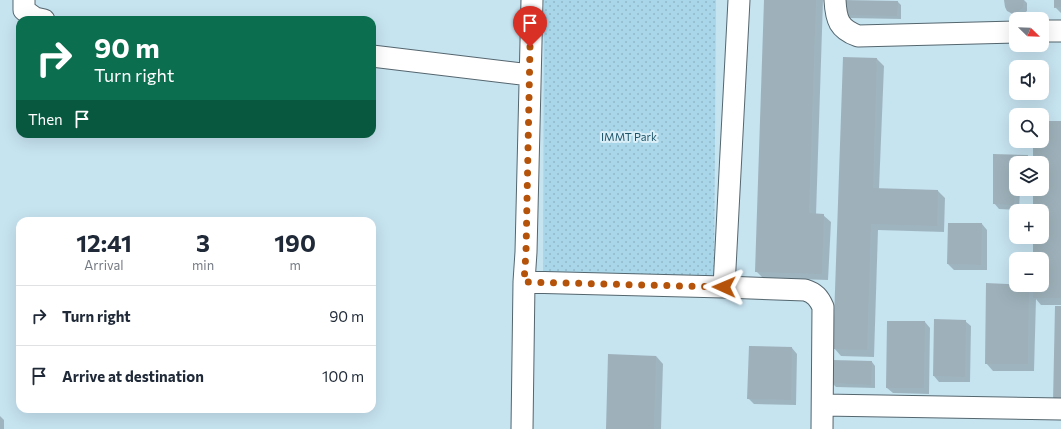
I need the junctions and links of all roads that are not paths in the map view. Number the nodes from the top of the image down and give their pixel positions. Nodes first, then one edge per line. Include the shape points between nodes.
1 (24, 0) edge
2 (532, 0) edge
3 (739, 0) edge
4 (835, 0) edge
5 (32, 16) edge
6 (1049, 31) edge
7 (1061, 31) edge
8 (1009, 32) edge
9 (376, 56) edge
10 (530, 75) junction
11 (524, 282) junction
12 (724, 287) junction
13 (823, 405) junction
14 (1061, 410) edge
15 (522, 429) edge
16 (822, 429) edge

1 - 5 lane via 24,10
2 - 10 lane
3 - 12 lane
4 - 8 lane via 835,13 840,23 847,32 858,36
6 - 7 lane
9 - 10 lane
10 - 11 lane
11 - 12 lane
11 - 15 lane
12 - 13 lane via 806,290 817,296 822,307
13 - 14 lane
13 - 16 lane

